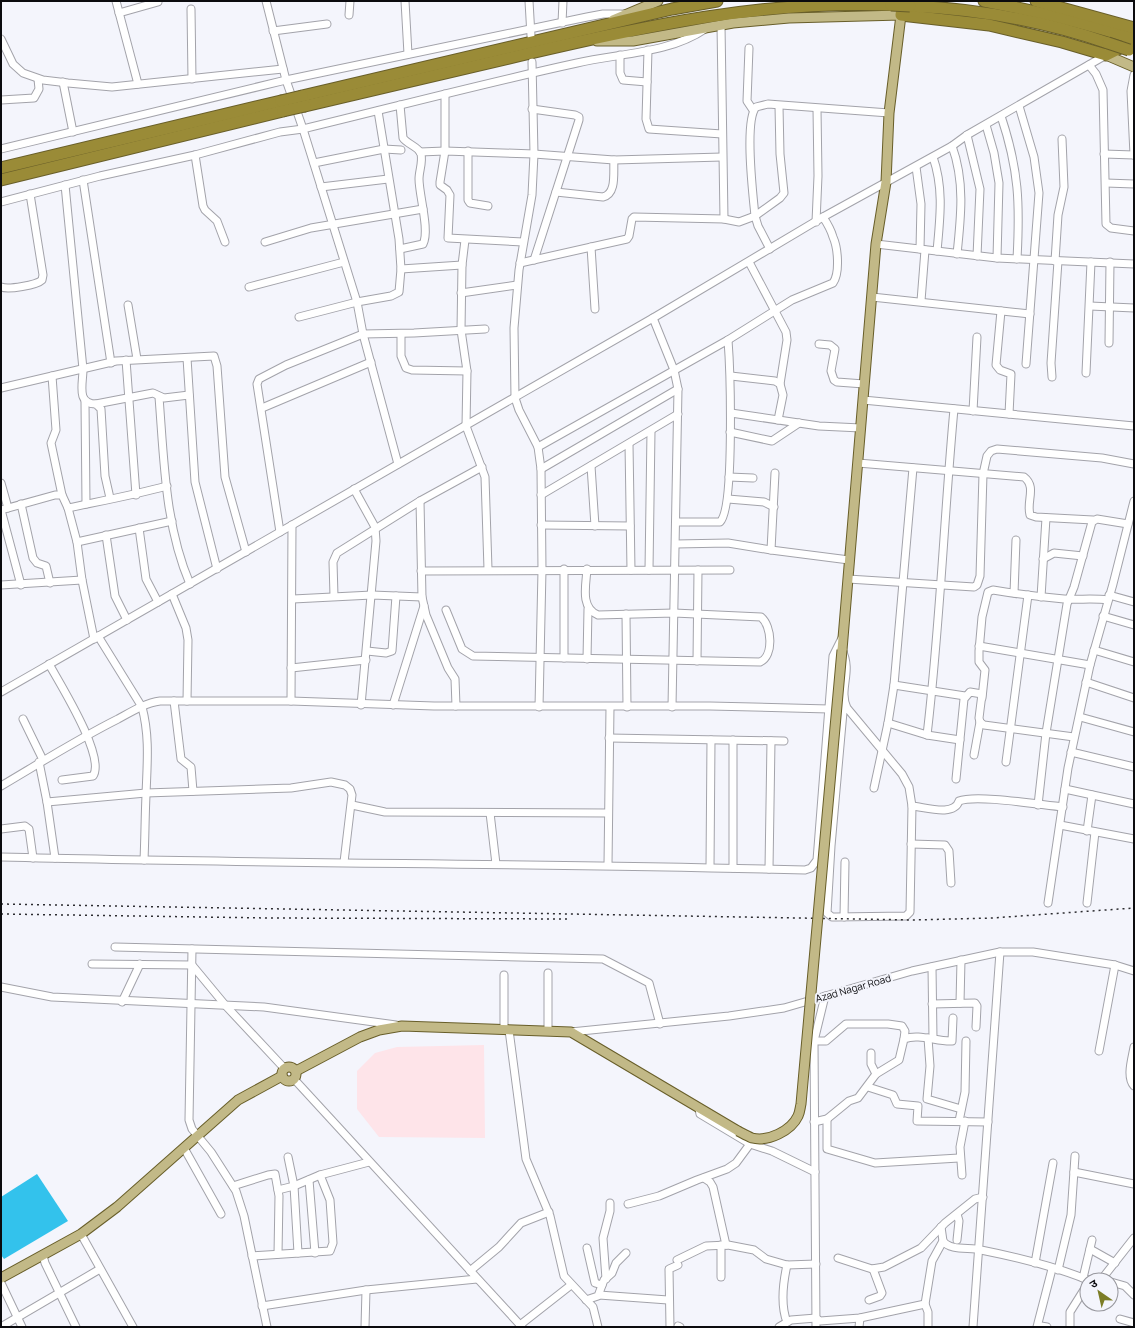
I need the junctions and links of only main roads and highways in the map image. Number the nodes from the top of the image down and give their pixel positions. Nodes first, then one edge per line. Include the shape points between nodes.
1 (658, 1) edge
2 (717, 1) edge
3 (984, 1) edge
4 (1036, 1) edge
5 (906, 3) edge
6 (901, 15) junction
7 (603, 25) junction
8 (1134, 28) edge
9 (582, 40) junction
10 (1133, 46) edge
11 (1106, 55) junction
12 (1134, 67) edge
13 (304, 101) junction
14 (282, 106) junction
15 (1, 168) edge
16 (1, 180) edge
17 (1, 1278) edge

1 - 7 main road
2 - 7 highway
3 - 10 highway via 1050,14 1119,34
4 - 8 highway
5 - 6 highway
5 - 9 highway, bridge via 861,3 740,11 696,17
5 - 10 highway, bridge via 992,14
6 - 9 main road via 789,18 720,25 634,41
6 - 11 highway via 989,26 1062,42
6 - 17 main road, bridge via 890,113 886,182 876,244 801,1104 795,1121 780,1134 767,1138 753,1138 570,1032 402,1026 379,1030 360,1037 285,1080 283,1072 238,1100 117,1207 81,1234
7 - 13 highway
9 - 13 highway
10 - 11 highway
11 - 12 main road
13 - 14 highway, bridge
14 - 15 highway
14 - 16 highway

